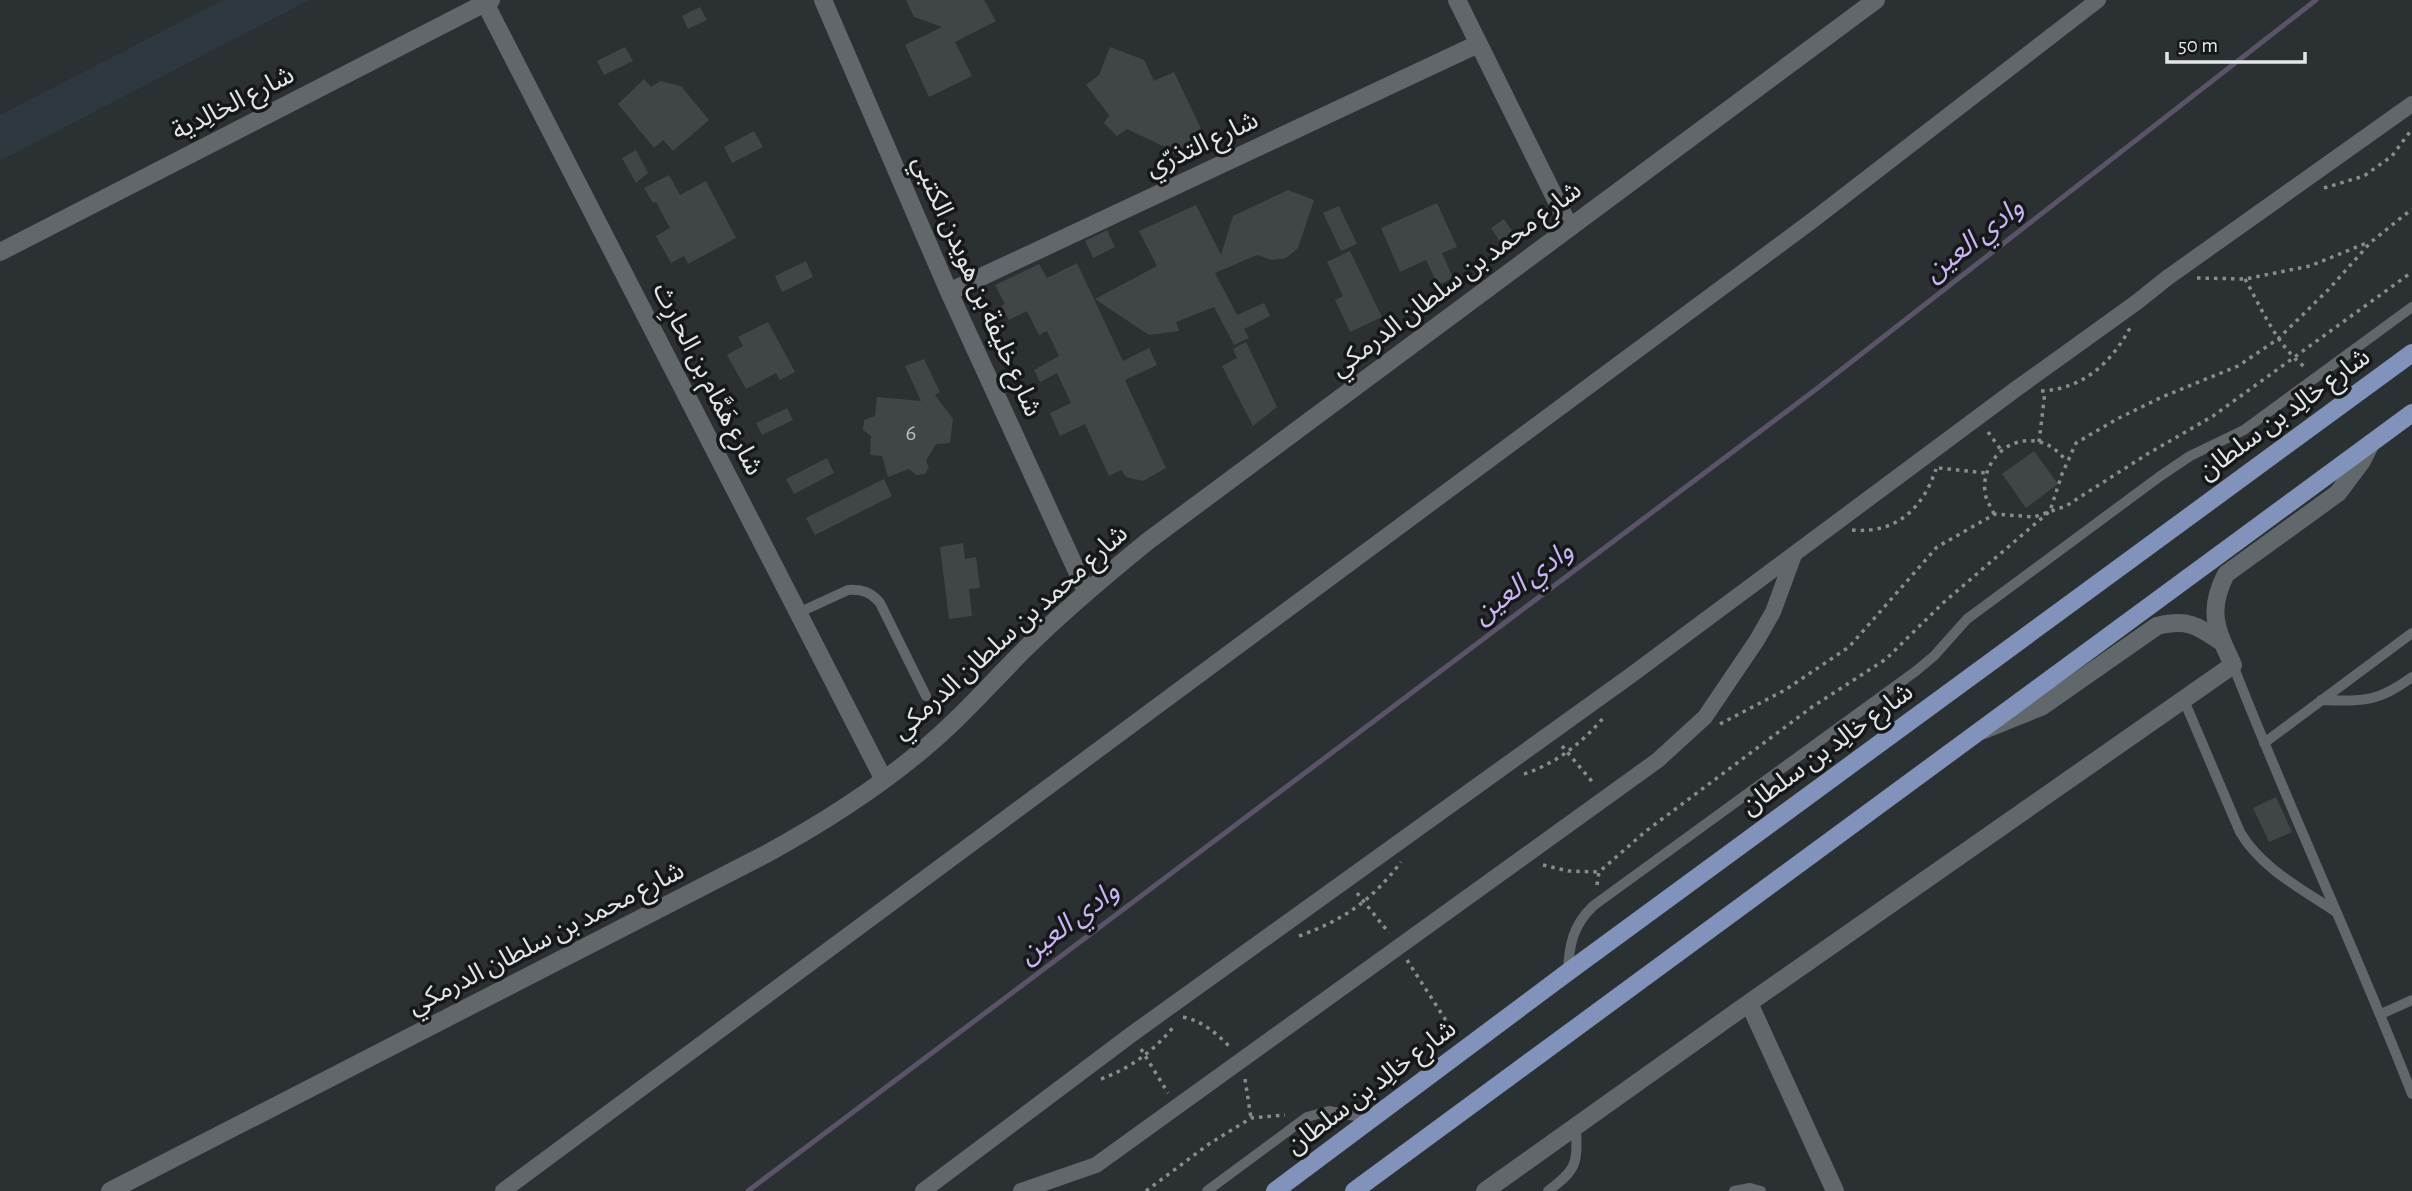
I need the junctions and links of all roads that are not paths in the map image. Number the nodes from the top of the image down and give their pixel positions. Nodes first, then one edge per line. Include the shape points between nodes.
1 (823, 0) edge
2 (1457, 0) edge
3 (1876, 0) edge
4 (2098, 0) edge
5 (488, 1) edge
6 (1478, 44) junction
7 (2412, 104) edge
8 (1569, 226) junction
9 (0, 252) edge
10 (949, 292) junction
11 (2412, 307) edge
12 (2412, 353) edge
13 (2412, 413) edge
14 (2371, 443) junction
15 (1794, 555) junction
16 (1086, 591) junction
17 (798, 613) junction
18 (2412, 633) edge
19 (2223, 643) junction
20 (2233, 664) junction
21 (2412, 677) edge
22 (926, 696) dead end
23 (2183, 698) junction
24 (2320, 700) junction
25 (1981, 730) junction
26 (2264, 743) junction
27 (884, 780) junction
28 (2336, 912) junction
29 (1568, 972) junction
30 (2412, 1000) edge
31 (1749, 1003) junction
32 (2381, 1014) junction
33 (2412, 1094) edge
34 (1372, 1119) junction
35 (1576, 1125) junction
36 (1301, 1183) edge
37 (110, 1191) edge
38 (503, 1191) edge
39 (923, 1191) edge
40 (1021, 1191) edge
41 (1207, 1191) edge
42 (1275, 1191) edge
43 (1354, 1191) edge
44 (1485, 1191) edge
45 (1548, 1191) edge
46 (1734, 1191) edge
47 (1760, 1191) edge
48 (1835, 1191) edge

1 - 10 street, شارع خليفة بن هويدن الكتبي
2 - 6 street
3 - 8 street, شارع محمد بن سلطان الدرمكي
4 - 38 street via 1813,220
5 - 9 street, شارع الخالِدية
5 - 17 street, شارع هَمَّام بن الحارِث
6 - 8 street
6 - 10 street, شارع التذرّي
7 - 15 street via 2167,278
8 - 16 street, شارع محمد بن سلطان الدرمكي
10 - 16 street, شارع خليفة بن هويدن الكتبي
11 - 29 lane via 2244,430 2159,477 1967,619 1916,671 1593,906 1574,931
12 - 29 main road, شارع خالِد بن سلطان
13 - 14 main road
14 - 19 street via 2338,493 2226,575 2214,609
14 - 25 main road
15 - 39 street via 1132,1034
15 - 40 street via 1757,640 1705,718 1658,760 1096,1165
16 - 27 street, شارع محمد بن سلطان الدرمكي via 957,719
17 - 22 lane via 848,590 871,594 880,603
17 - 27 street, شارع هَمَّام بن الحارِث
18 - 24 lane
19 - 20 street
19 - 25 street via 2193,624 2175,621 2157,626 2050,702
20 - 23 street
20 - 26 lane
21 - 24 lane via 2374,699
23 - 28 lane via 2248,845
23 - 31 street
24 - 26 lane
25 - 43 main road
26 - 28 lane
27 - 37 street, شارع محمد بن سلطان الدرمكي via 766,854
28 - 32 lane
29 - 34 main road, شارع خالِد بن سلطان
30 - 32 lane
31 - 35 street
31 - 48 street
32 - 33 lane
34 - 36 main road, شارع خالِد بن سلطان
34 - 41 lane via 1329,1111 1307,1117
35 - 44 street
35 - 45 lane via 1572,1169
36 - 42 main road, شارع خالِد بن سلطان
46 - 47 lane

